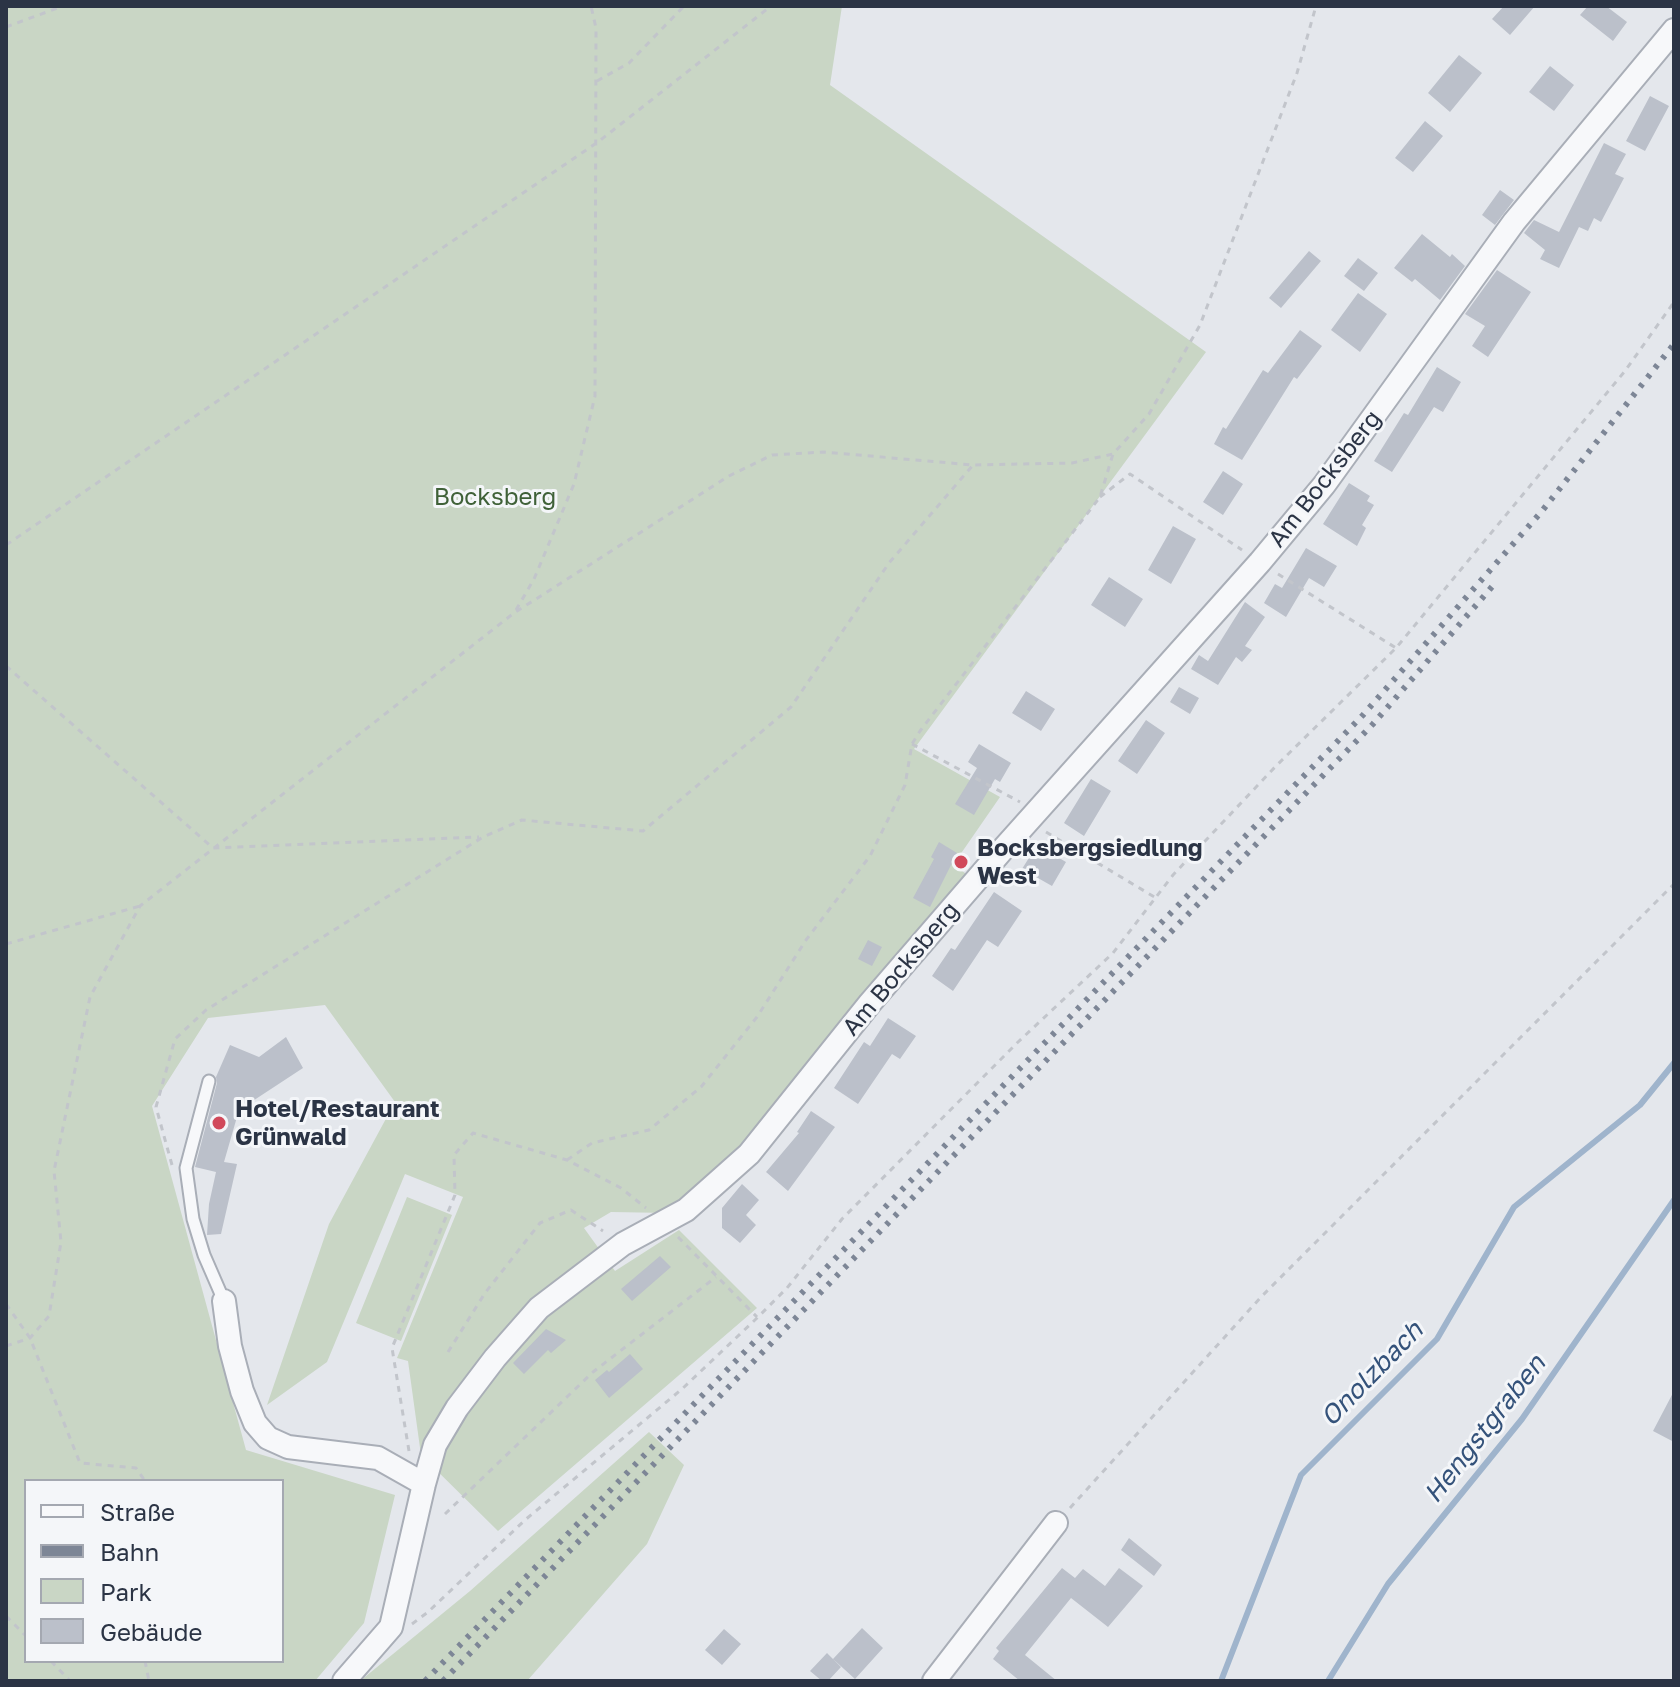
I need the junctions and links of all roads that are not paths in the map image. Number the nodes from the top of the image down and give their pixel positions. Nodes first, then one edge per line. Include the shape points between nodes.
1 (1674, 30) edge
2 (209, 1081) dead end
3 (224, 1301) joint
4 (424, 1484) junction
5 (1056, 1523) road end
6 (344, 1681) edge
7 (934, 1681) edge

1 - 4 street, Am Bocksberg via 1514,222 1324,485 1260,562 870,1003 749,1154 686,1210 623,1244 539,1308 457,1408 435,1445
2 - 3 lane via 186,1168 193,1219
3 - 4 street via 242,1391 255,1423 268,1438 288,1447 378,1458
4 - 6 street, Am Bocksberg via 391,1627
5 - 7 street

